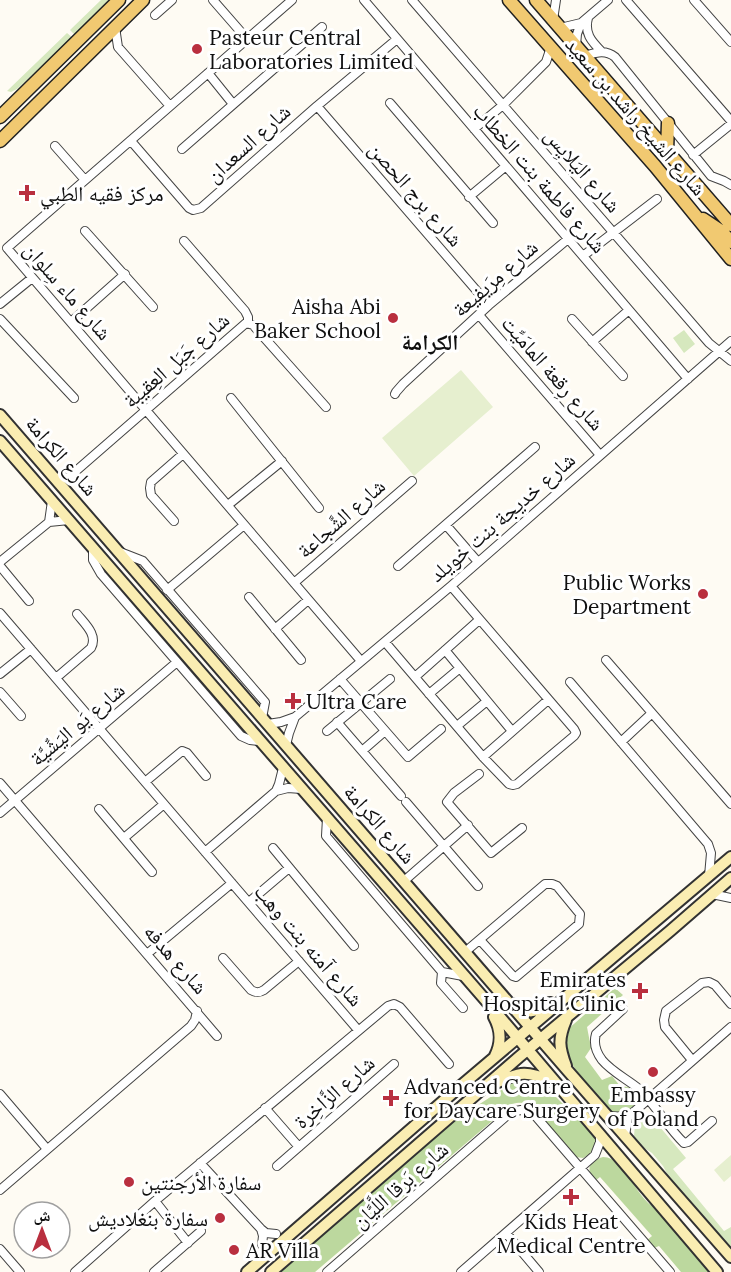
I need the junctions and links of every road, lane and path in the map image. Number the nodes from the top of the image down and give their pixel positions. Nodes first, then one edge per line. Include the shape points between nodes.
1 (119, 0) edge
2 (143, 0) edge
3 (172, 0) edge
4 (213, 0) edge
5 (292, 0) edge
6 (364, 0) edge
7 (412, 0) edge
8 (509, 0) edge
9 (536, 0) edge
10 (555, 0) edge
11 (608, 0) edge
12 (626, 0) edge
13 (694, 0) edge
14 (155, 15) dead end
15 (584, 20) junction
16 (556, 24) junction
17 (115, 27) junction
18 (321, 27) dead end
19 (247, 39) junction
20 (397, 39) junction
21 (731, 42) edge
22 (99, 43) junction
23 (118, 46) junction
24 (551, 47) junction
25 (580, 51) junction
26 (602, 52) junction
27 (563, 61) junction
28 (546, 62) junction
29 (208, 74) junction
30 (390, 103) dead end
31 (233, 104) junction
32 (503, 105) junction
33 (170, 106) junction
34 (316, 106) junction
35 (0, 117) edge
36 (731, 122) edge
37 (668, 123) junction
38 (474, 129) junction
39 (0, 141) edge
40 (130, 141) junction
41 (55, 146) dead end
42 (182, 149) dead end
43 (667, 151) junction
44 (693, 155) junction
45 (506, 166) junction
46 (85, 180) junction
47 (731, 185) edge
48 (469, 197) junction
49 (657, 199) dead end
50 (696, 216) junction
51 (493, 223) dead end
52 (731, 225) edge
53 (85, 231) dead end
54 (613, 232) junction
55 (568, 239) junction
56 (184, 241) dead end
57 (731, 242) edge
58 (4, 248) edge
59 (583, 256) junction
60 (731, 259) edge
61 (124, 274) junction
62 (32, 278) junction
63 (0, 304) edge
64 (489, 305) junction
65 (153, 307) dead end
66 (629, 310) junction
67 (479, 315) junction
68 (0, 319) edge
69 (572, 319) dead end
70 (71, 322) junction
71 (248, 323) junction
72 (592, 342) junction
73 (731, 342) edge
74 (719, 351) junction
75 (731, 360) edge
76 (622, 376) dead end
77 (688, 379) junction
78 (395, 394) dead end
79 (74, 398) dead end
80 (231, 398) dead end
81 (326, 406) dead end
82 (147, 410) junction
83 (0, 416) edge
84 (0, 441) edge
85 (535, 447) dead end
86 (183, 454) junction
87 (600, 455) junction
88 (282, 461) junction
89 (69, 477) junction
90 (55, 478) junction
91 (412, 481) dead end
92 (68, 492) junction
93 (52, 501) junction
94 (228, 505) junction
95 (319, 508) dead end
96 (69, 520) junction
97 (174, 521) dead end
98 (48, 522) junction
99 (244, 525) junction
100 (446, 525) junction
101 (93, 548) junction
102 (120, 552) junction
103 (478, 562) junction
104 (0, 564) edge
105 (398, 566) dead end
106 (294, 583) junction
107 (451, 586) junction
108 (167, 590) junction
109 (249, 597) dead end
110 (308, 600) junction
111 (29, 601) dead end
112 (0, 613) edge
113 (77, 614) dead end
114 (479, 620) junction
115 (275, 628) junction
116 (385, 642) junction
117 (31, 649) junction
118 (445, 650) junction
119 (301, 660) dead end
120 (606, 660) dead end
121 (361, 661) junction
122 (177, 662) junction
123 (460, 668) junction
124 (0, 674) edge
125 (415, 677) junction
126 (56, 678) junction
127 (340, 679) junction
128 (390, 679) dead end
129 (570, 682) dead end
130 (0, 692) edge
131 (429, 694) junction
132 (548, 700) junction
133 (487, 701) junction
134 (360, 703) junction
135 (651, 714) junction
136 (21, 716) dead end
137 (295, 717) junction
138 (265, 721) junction
139 (337, 722) junction
140 (457, 726) junction
141 (99, 728) junction
142 (441, 729) dead end
143 (327, 731) dead end
144 (385, 731) junction
145 (512, 731) junction
146 (259, 741) junction
147 (621, 742) junction
148 (286, 745) junction
149 (362, 751) junction
150 (483, 758) junction
151 (283, 768) junction
152 (479, 774) dead end
153 (206, 776) dead end
154 (145, 782) junction
155 (0, 783) edge
156 (301, 789) junction
157 (276, 791) junction
158 (15, 800) junction
159 (164, 804) junction
160 (731, 804) edge
161 (99, 809) dead end
162 (0, 813) edge
163 (327, 818) junction
164 (468, 825) junction
165 (522, 828) dead end
166 (123, 838) junction
167 (443, 847) junction
168 (273, 848) dead end
169 (205, 852) junction
170 (731, 857) edge
171 (289, 868) junction
172 (152, 872) dead end
173 (709, 876) junction
174 (731, 878) edge
175 (404, 881) junction
176 (232, 883) junction
177 (731, 884) edge
178 (478, 886) dead end
179 (731, 892) edge
180 (712, 894) junction
181 (731, 898) edge
182 (249, 902) junction
183 (480, 940) junction
184 (354, 946) dead end
185 (465, 952) junction
186 (147, 954) junction
187 (223, 958) dead end
188 (299, 961) junction
189 (442, 972) junction
190 (463, 976) junction
191 (564, 998) junction
192 (506, 999) junction
193 (488, 1003) junction
194 (731, 1004) edge
195 (463, 1008) dead end
196 (623, 1009) dead end
197 (197, 1011) junction
198 (567, 1017) junction
199 (731, 1026) edge
200 (530, 1028) junction
201 (358, 1030) junction
202 (217, 1036) dead end
203 (517, 1038) junction
204 (541, 1040) junction
205 (528, 1050) junction
206 (493, 1058) junction
207 (692, 1060) junction
208 (394, 1064) dead end
209 (449, 1064) dead end
210 (568, 1071) junction
211 (555, 1082) junction
212 (482, 1089) junction
213 (0, 1094) edge
214 (648, 1099) junction
215 (265, 1108) junction
216 (608, 1116) junction
217 (628, 1117) junction
218 (712, 1121) dead end
219 (600, 1135) junction
220 (625, 1136) junction
221 (299, 1147) junction
222 (47, 1149) junction
223 (595, 1155) junction
224 (618, 1155) junction
225 (200, 1162) junction
226 (277, 1166) dead end
227 (580, 1169) junction
228 (0, 1190) edge
229 (154, 1201) junction
230 (261, 1229) junction
231 (201, 1231) dead end
232 (506, 1233) junction
233 (276, 1234) dead end
234 (188, 1243) junction
235 (262, 1245) dead end
236 (0, 1250) edge
237 (731, 1257) edge
238 (20, 1272) edge
239 (75, 1272) edge
240 (154, 1272) edge
241 (247, 1272) edge
242 (271, 1272) edge
243 (327, 1272) edge
244 (461, 1272) edge
245 (539, 1272) edge
246 (670, 1272) edge
247 (717, 1272) edge

1 - 35 main road
2 - 17 main road
3 - 14 street
4 - 19 street
5 - 19 street, شارع ماء سِلوان
6 - 20 street, شارع فاطمة بنت الخطاب
7 - 32 street, شارع اليَلايِس
8 - 24 main road, شارع الشيخ راشد بن سعيد
9 - 16 main road, شارع الشيخ راشد بن سعيد
10 - 16 street
11 - 15 street
12 - 36 street
13 - 21 street
15 - 16 street
15 - 25 street via 577,34
15 - 26 street via 589,38
16 - 25 main road, شارع الشيخ راشد بن سعيد
17 - 22 main road
17 - 23 street
18 - 31 street
19 - 29 street, شارع ماء سِلوان
20 - 34 street, شارع السعدان
20 - 38 street, شارع فاطمة بنت الخطاب
22 - 23 street
22 - 39 main road
23 - 33 street
24 - 27 main road, شارع الشيخ راشد بن سعيد
24 - 28 street
25 - 26 street
25 - 43 main road, شارع الشيخ راشد بن سعيد
26 - 37 street via 615,57
27 - 28 street
27 - 50 main road, شارع الشيخ راشد بن سعيد
28 - 32 street
29 - 31 street
29 - 33 street, شارع ماء سِلوان
30 - 48 street
31 - 42 street
32 - 38 street
32 - 54 street, شارع اليَلايِس
33 - 40 street, شارع ماء سِلوان
34 - 40 street, شارع السعدان via 206,204 193,210
34 - 64 street, شارع برج الحصن
36 - 44 street
37 - 43 main road
37 - 44 street
38 - 45 street, شارع فاطمة بنت الخطاب
40 - 46 street, شارع ماء سِلوان
41 - 46 street
43 - 52 main road, شارع الشيخ راشد بن سعيد
44 - 47 street via 711,176
45 - 48 street
45 - 55 street, شارع فاطمة بنت الخطاب
46 - 58 street, شارع ماء سِلوان
48 - 51 street
49 - 54 street
50 - 57 main road
50 - 60 main road, شارع الشيخ راشد بن سعيد
53 - 61 street
54 - 59 street
54 - 74 street, شارع اليَلايِس
55 - 59 street, شارع فاطمة بنت الخطاب
55 - 64 street, شارع مِرَيفِيعة
56 - 71 street via 245,311
58 - 62 street, شارع ماء سِلوان
59 - 66 street, شارع فاطمة بنت الخطاب
61 - 65 street
61 - 70 street
62 - 63 street
62 - 70 street, شارع ماء سِلوان
64 - 67 street, شارع مِرَيفِيعة
66 - 72 street
66 - 77 street, شارع فاطمة بنت الخطاب
67 - 78 street, شارع مِرَيفِيعة
67 - 87 street, شارع رِقعة المامَيِّت
68 - 79 street
69 - 72 street
70 - 82 street, شارع ماء سِلوان
71 - 81 street, شارع جَبَل العِقيبة
71 - 82 street, شارع جَبَل العِقيبة
72 - 76 street
73 - 74 street, شارع خديجة بنت خويلد
74 - 75 street, شارع اليَلايِس
74 - 77 street, شارع خديجة بنت خويلد
77 - 87 street, شارع خديجة بنت خويلد
80 - 88 street
82 - 86 street, شارع ماء سِلوان
82 - 89 street, شارع جَبَل العِقيبة
83 - 90 main road, شارع الكرامة
84 - 93 main road, شارع الكرامة
85 - 100 street
86 - 94 street, شارع ماء سِلوان
86 - 97 street via 151,482 150,489
87 - 103 street, شارع خديجة بنت خويلد
88 - 94 street
88 - 95 street
89 - 90 street
89 - 92 street
90 - 92 main road, شارع الكرامة
91 - 106 street, شارع الشَّجاعة
92 - 102 main road, شارع الكرامة
93 - 96 main road, شارع الكرامة
93 - 98 street
94 - 99 street, شارع ماء سِلوان
96 - 98 street
96 - 101 main road, شارع الكرامة
98 - 104 street
99 - 106 street, شارع ماء سِلوان
99 - 108 street
100 - 103 street
100 - 105 street
101 - 122 street via 93,560 101,574
101 - 146 main road, شارع الكرامة
102 - 108 street via 143,561
102 - 138 main road, شارع الكرامة
103 - 107 street, شارع خديجة بنت خويلد
104 - 111 street
106 - 110 street, شارع ماء سِلوان
107 - 114 street
107 - 116 street, شارع خديجة بنت خويلد
108 - 138 street via 264,702
109 - 115 street
110 - 115 street
110 - 121 street, شارع ماء سِلوان
112 - 117 street, شارع آمنه بنت وهب
113 - 126 street via 92,633 93,645
114 - 118 street
114 - 132 street
115 - 119 street
116 - 121 street, شارع خديجة بنت خويلد
116 - 125 street
117 - 124 street
117 - 126 street, شارع آمنه بنت وهب
118 - 123 street
118 - 125 street
120 - 135 street
121 - 127 street, شارع خديجة بنت خويلد
122 - 141 street, شارع يَو اليَشِّيَّة
122 - 146 street via 241,736
123 - 131 street
123 - 133 street
125 - 131 street
126 - 141 street, شارع آمنه بنت وهب
127 - 134 street
127 - 137 street, شارع خديجة بنت خويلد
128 - 134 street
129 - 147 street
130 - 136 street
131 - 140 street
132 - 145 street
132 - 150 street via 574,729 574,736 513,785
133 - 140 street
133 - 145 street
134 - 139 street
134 - 144 street
135 - 147 street
135 - 160 street
137 - 138 street, شارع خديجة بنت خويلد via 281,722
137 - 148 street
138 - 148 main road, شارع الكرامة
139 - 143 street
139 - 149 street
140 - 150 street
141 - 154 street, شارع آمنه بنت وهب
141 - 158 street, شارع يَو اليَشِّيَّة
142 - 144 street via 408,757
144 - 149 street
145 - 150 street
146 - 151 main road, شارع الكرامة
147 - 173 street via 708,844
148 - 175 main road, شارع الكرامة
149 - 167 street
151 - 156 main road, شارع الكرامة
151 - 157 street
152 - 164 street via 447,802
153 - 154 street via 182,751
154 - 159 street, شارع آمنه بنت وهب
155 - 158 street, شارع هدفه
156 - 157 street
156 - 163 main road, شارع الكرامة
157 - 169 street
158 - 162 street, شارع يَو اليَشِّيَّة
158 - 186 street, شارع هدفه
159 - 166 street
159 - 169 street, شارع آمنه بنت وهب
161 - 166 street
163 - 189 street via 326,836
163 - 190 main road, شارع الكرامة
164 - 165 street via 491,853
164 - 167 street
166 - 172 street
167 - 175 street
167 - 178 street
168 - 171 street
169 - 176 street, شارع آمنه بنت وهب
170 - 173 main road
171 - 182 street
171 - 184 street
173 - 191 main road
174 - 180 main road
175 - 185 main road, شارع الكرامة
176 - 182 street, شارع آمنه بنت وهب
176 - 186 street
177 - 179 street
180 - 181 street
180 - 198 main road
182 - 188 street, شارع آمنه بنت وهب
183 - 183 street via 545,884 557,886 580,914 579,924 516,977
183 - 185 street
185 - 192 main road, شارع الكرامة
186 - 197 street, شارع هدفه
187 - 188 street via 255,993
188 - 201 street, شارع آمنه بنت وهب
189 - 190 street
189 - 195 street via 441,983
190 - 193 main road, شارع الكرامة
191 - 192 main road via 534,1012
191 - 200 main road
192 - 200 main road, شارع الكرامة
193 - 203 main road, شارع الكرامة
193 - 206 main road via 500,1035
194 - 207 street via 709,982 702,983 666,1011 665,1027
196 - 214 street via 596,1034 594,1046 612,1070
197 - 202 street
197 - 222 street, شارع هدفه via 191,1026
198 - 204 main road
198 - 210 main road via 559,1042
199 - 207 street
200 - 203 main road
200 - 204 main road, شارع الكرامة
201 - 209 street via 388,1006 400,1006
201 - 215 street, شارع آمنه بنت وهب
203 - 205 main road, شارع الكرامة
203 - 206 main road
204 - 205 main road
204 - 210 main road, شارع الكرامة
205 - 211 main road, شارع الكرامة
205 - 212 main road
206 - 241 main road
207 - 214 street
208 - 221 street, شارع الزَّاخِرة
210 - 216 main road, شارع الكرامة
211 - 212 main road via 523,1073
211 - 219 main road, شارع الكرامة
212 - 242 main road
213 - 222 street
214 - 217 street
214 - 218 street via 684,1143
215 - 221 street, شارع الزَّاخِرة
215 - 225 street, شارع آمنه بنت وهب
216 - 217 street
216 - 220 main road, شارع الكرامة
217 - 220 street
219 - 223 street
219 - 224 main road, شارع الكرامة
220 - 237 main road, شارع الكرامة
221 - 226 street, شارع الزَّاخِرة
222 - 228 street, شارع هدفه
223 - 224 street
223 - 227 street
224 - 247 main road, شارع الكرامة
225 - 229 street, شارع آمنه بنت وهب
225 - 230 street
227 - 232 street
227 - 243 street, شارع بَرقا اللَّيَّان via 532,1112 511,1112
227 - 246 street, شارع بَرقا اللَّيَّان
229 - 234 street
229 - 239 street, شارع آمنه بنت وهب
230 - 233 street
230 - 235 street
231 - 234 street
232 - 244 street
232 - 245 street
234 - 240 street
236 - 238 street

